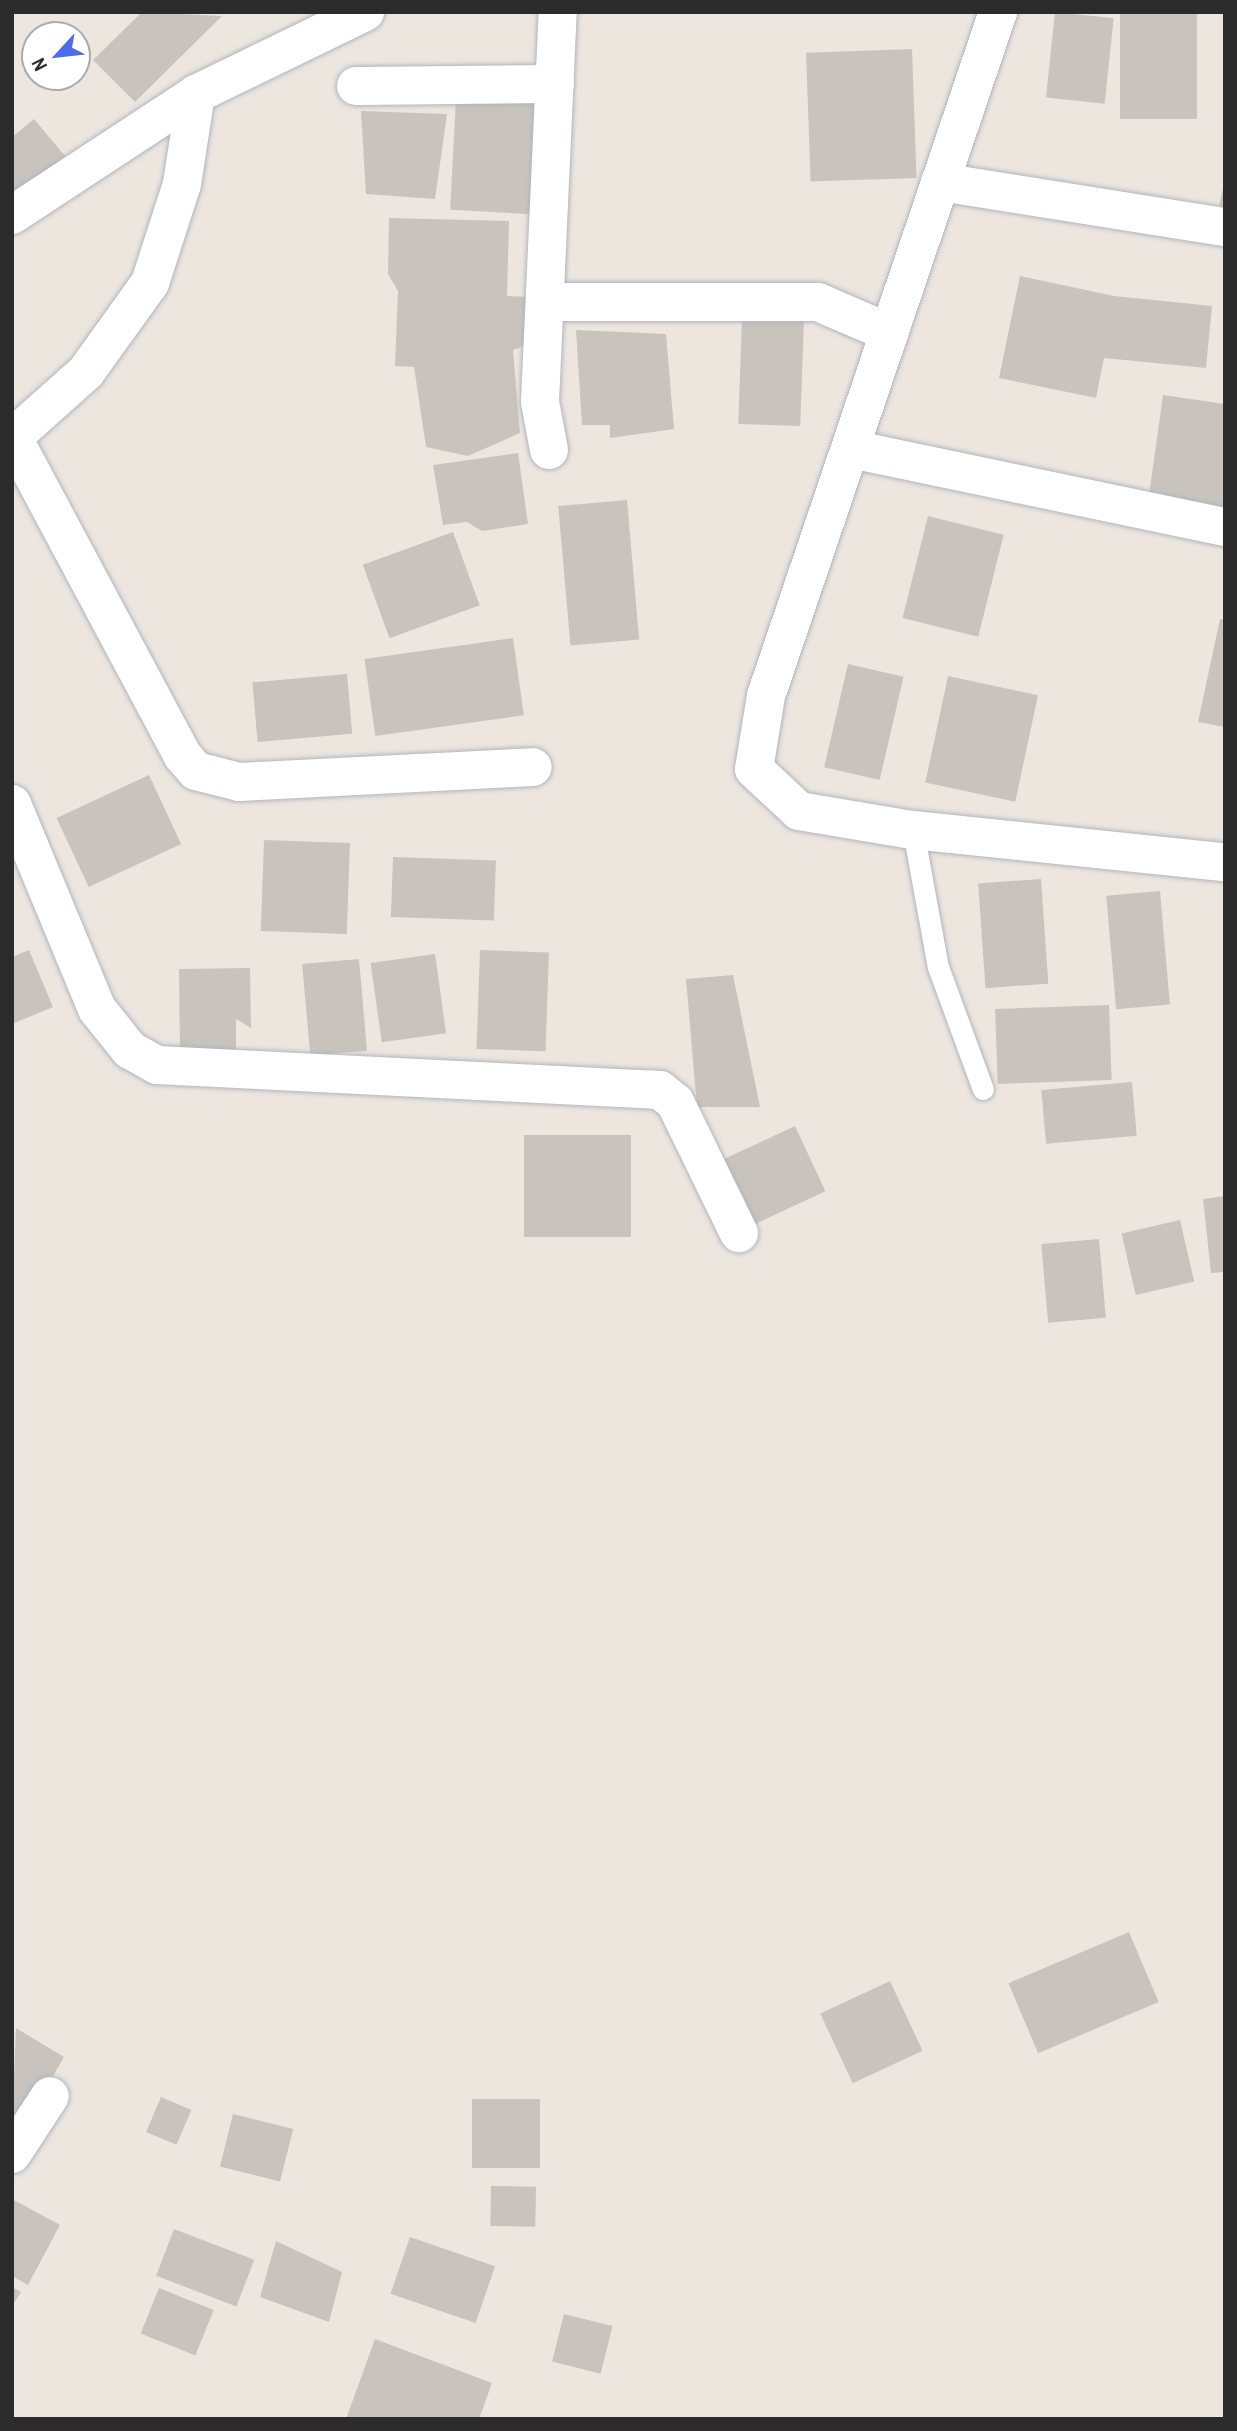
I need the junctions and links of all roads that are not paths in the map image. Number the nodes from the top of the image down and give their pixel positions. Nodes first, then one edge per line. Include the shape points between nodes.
1 (365, 12) edge
2 (558, 12) edge
3 (998, 12) edge
4 (555, 84) junction
5 (356, 86) dead end
6 (196, 94) junction
7 (940, 182) junction
8 (12, 215) edge
9 (1225, 226) edge
10 (545, 302) junction
11 (890, 333) junction
12 (13, 437) edge
13 (851, 449) junction
14 (549, 450) dead end
15 (1225, 527) edge
16 (533, 767) dead end
17 (12, 804) edge
18 (913, 830) junction
19 (1225, 862) edge
20 (983, 1088) dead end
21 (740, 1233) dead end
22 (50, 2096) dead end
23 (12, 2154) edge

1 - 6 street
2 - 4 street
3 - 7 street
4 - 5 street
4 - 10 street
6 - 8 street
6 - 12 street via 182,184 150,283 86,372
7 - 9 street
7 - 11 street
10 - 11 street via 818,302
10 - 14 street via 540,427
11 - 13 street
12 - 16 street via 196,771 239,782
13 - 15 street
13 - 18 street via 765,696 754,769 799,811
17 - 21 street via 97,1009 130,1050 157,1065 660,1090 675,1102
18 - 19 street
18 - 20 lane via 938,967
22 - 23 street

